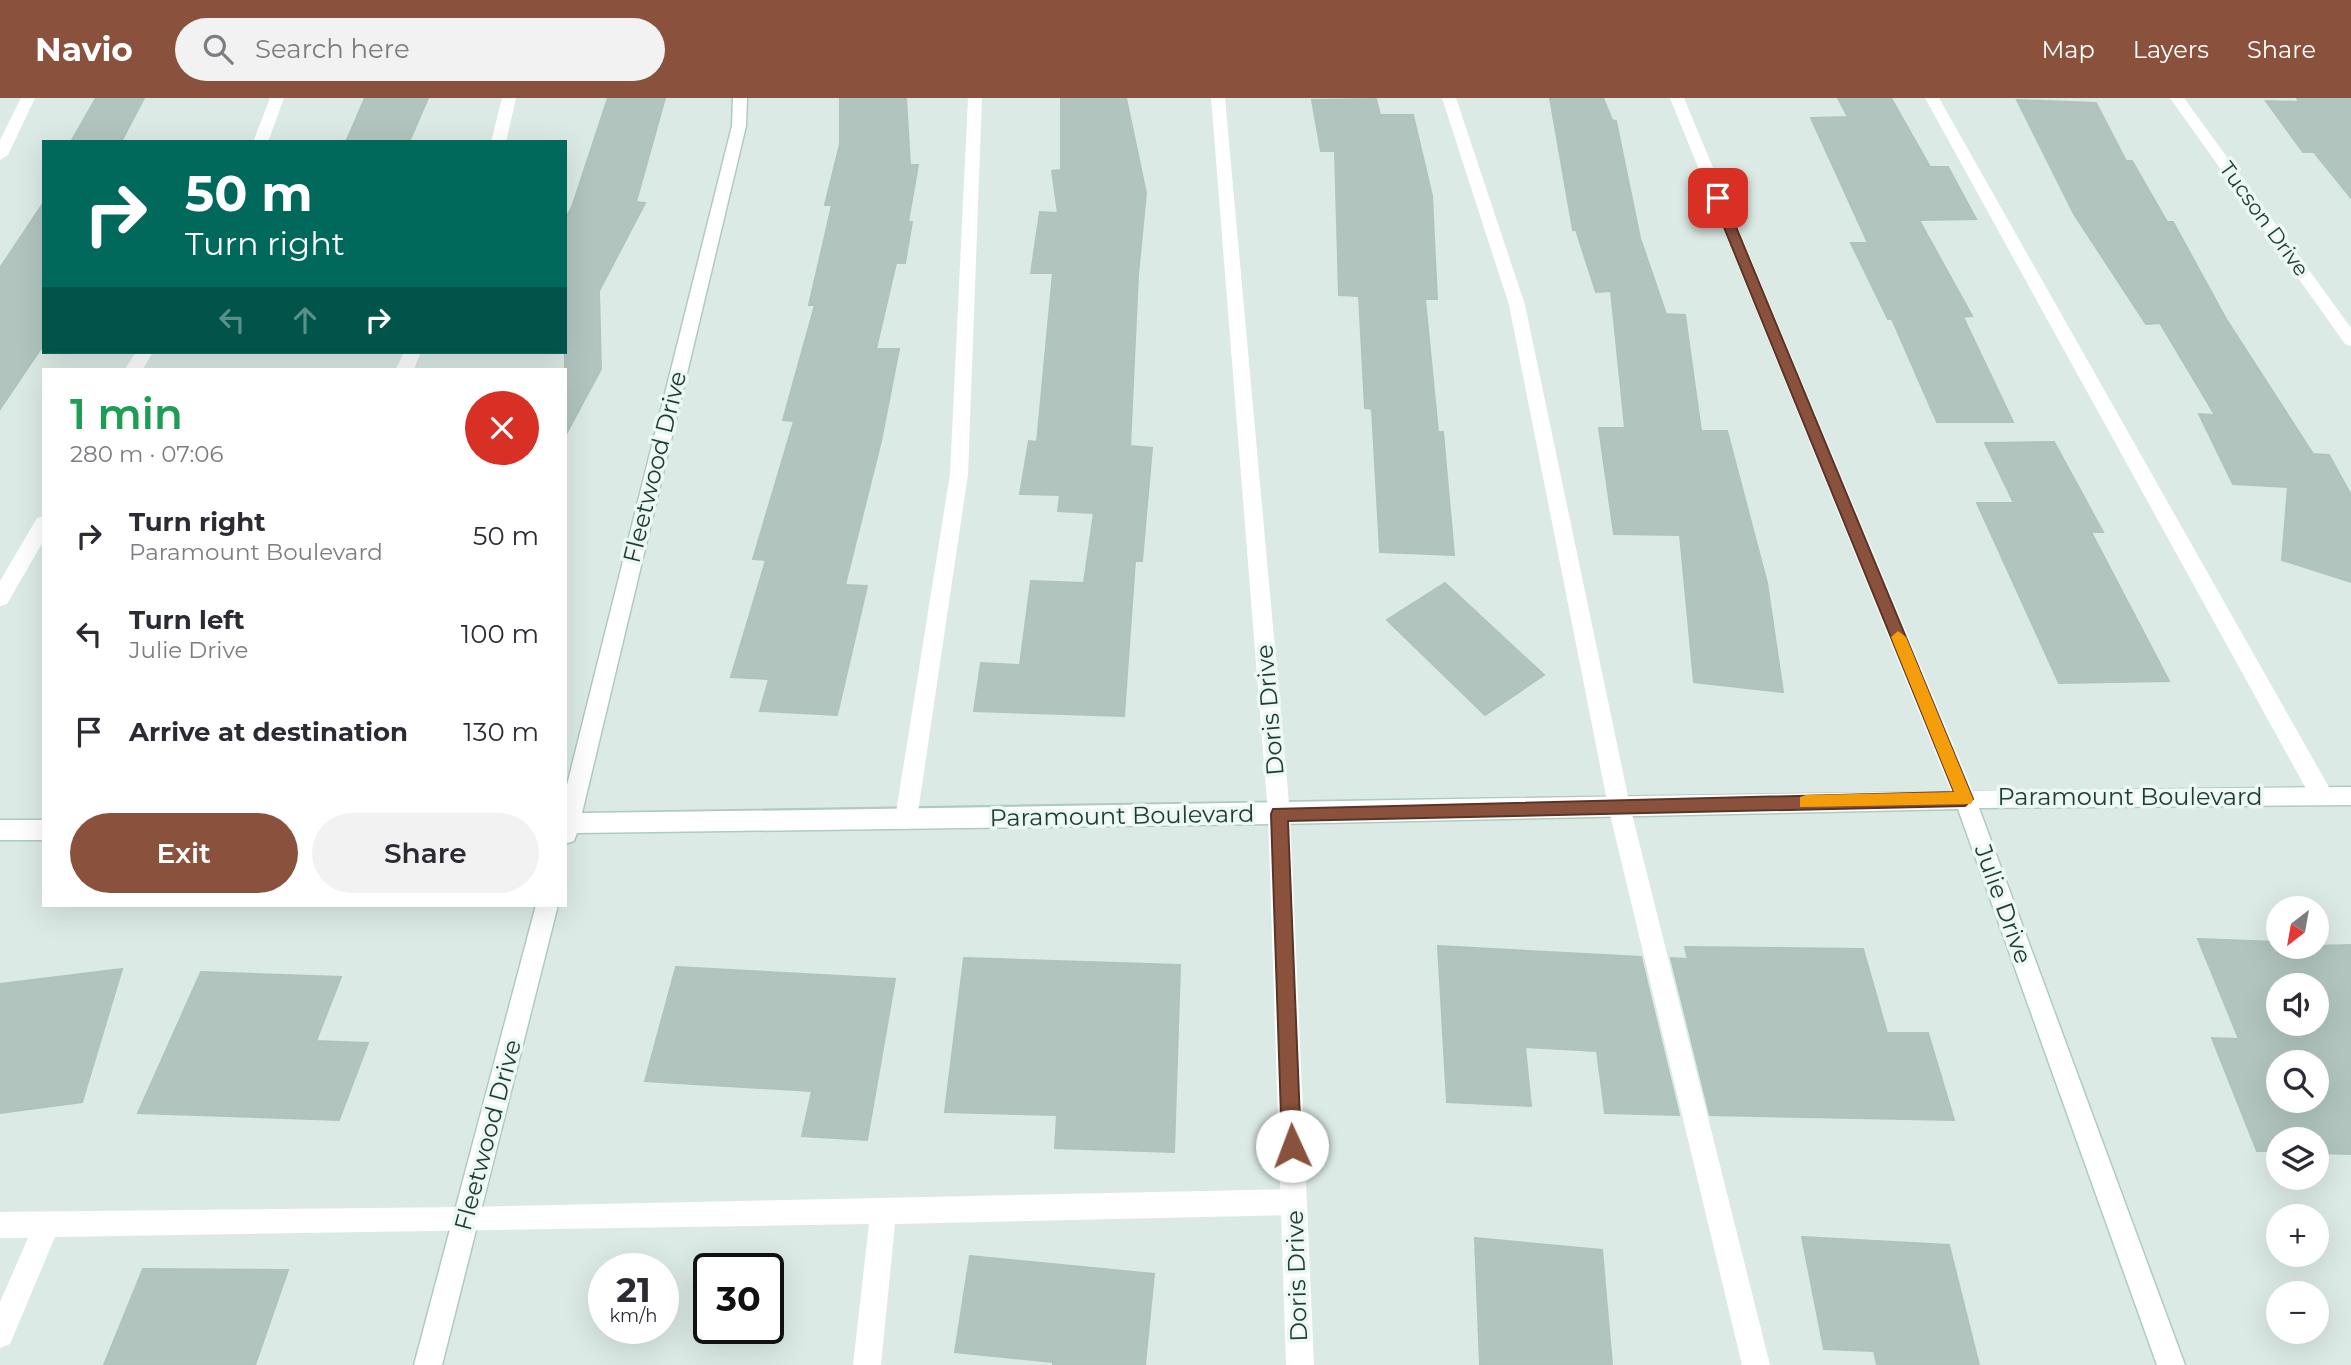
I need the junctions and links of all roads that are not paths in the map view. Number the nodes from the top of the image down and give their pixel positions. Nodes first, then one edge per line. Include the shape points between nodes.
1 (28, 98) edge
2 (277, 98) edge
3 (509, 98) edge
4 (740, 98) edge
5 (975, 98) edge
6 (1218, 98) edge
7 (1449, 98) edge
8 (1676, 98) edge
9 (1932, 98) edge
10 (2177, 98) edge
11 (261, 140) edge
12 (498, 140) edge
13 (0, 155) edge
14 (2351, 340) edge
15 (42, 526) edge
16 (0, 598) edge
17 (2322, 796) junction
18 (2351, 796) edge
19 (1965, 799) junction
20 (1619, 806) junction
21 (1279, 814) junction
22 (906, 819) junction
23 (567, 823) edge
24 (567, 827) edge
25 (0, 830) edge
26 (42, 830) edge
27 (546, 907) edge
28 (1294, 1202) junction
29 (883, 1211) junction
30 (466, 1220) junction
31 (0, 1225) edge
32 (47, 1225) junction
33 (0, 1334) edge
34 (428, 1365) edge
35 (867, 1365) edge
36 (1300, 1365) edge
37 (1756, 1365) edge
38 (2171, 1365) edge

1 - 13 street
2 - 11 street
3 - 12 street
4 - 23 street, Fleetwood Drive via 739,126
5 - 22 street via 959,474
6 - 21 street, Doris Drive
7 - 20 street via 1517,305
8 - 19 street, Julie Drive
9 - 17 street
10 - 14 street, Tucson Drive
15 - 16 street
17 - 18 street, Paramount Boulevard
17 - 19 street, Paramount Boulevard
19 - 20 street, Paramount Boulevard
19 - 38 street, Julie Drive
20 - 21 street, Paramount Boulevard
20 - 37 street
21 - 22 street, Paramount Boulevard
21 - 28 street, Doris Drive
22 - 24 street, Paramount Boulevard
25 - 26 street
27 - 30 street, Fleetwood Drive
28 - 29 street
28 - 36 street, Doris Drive
29 - 30 street
29 - 35 street
30 - 32 street
30 - 34 street, Fleetwood Drive
31 - 32 street
32 - 33 street

